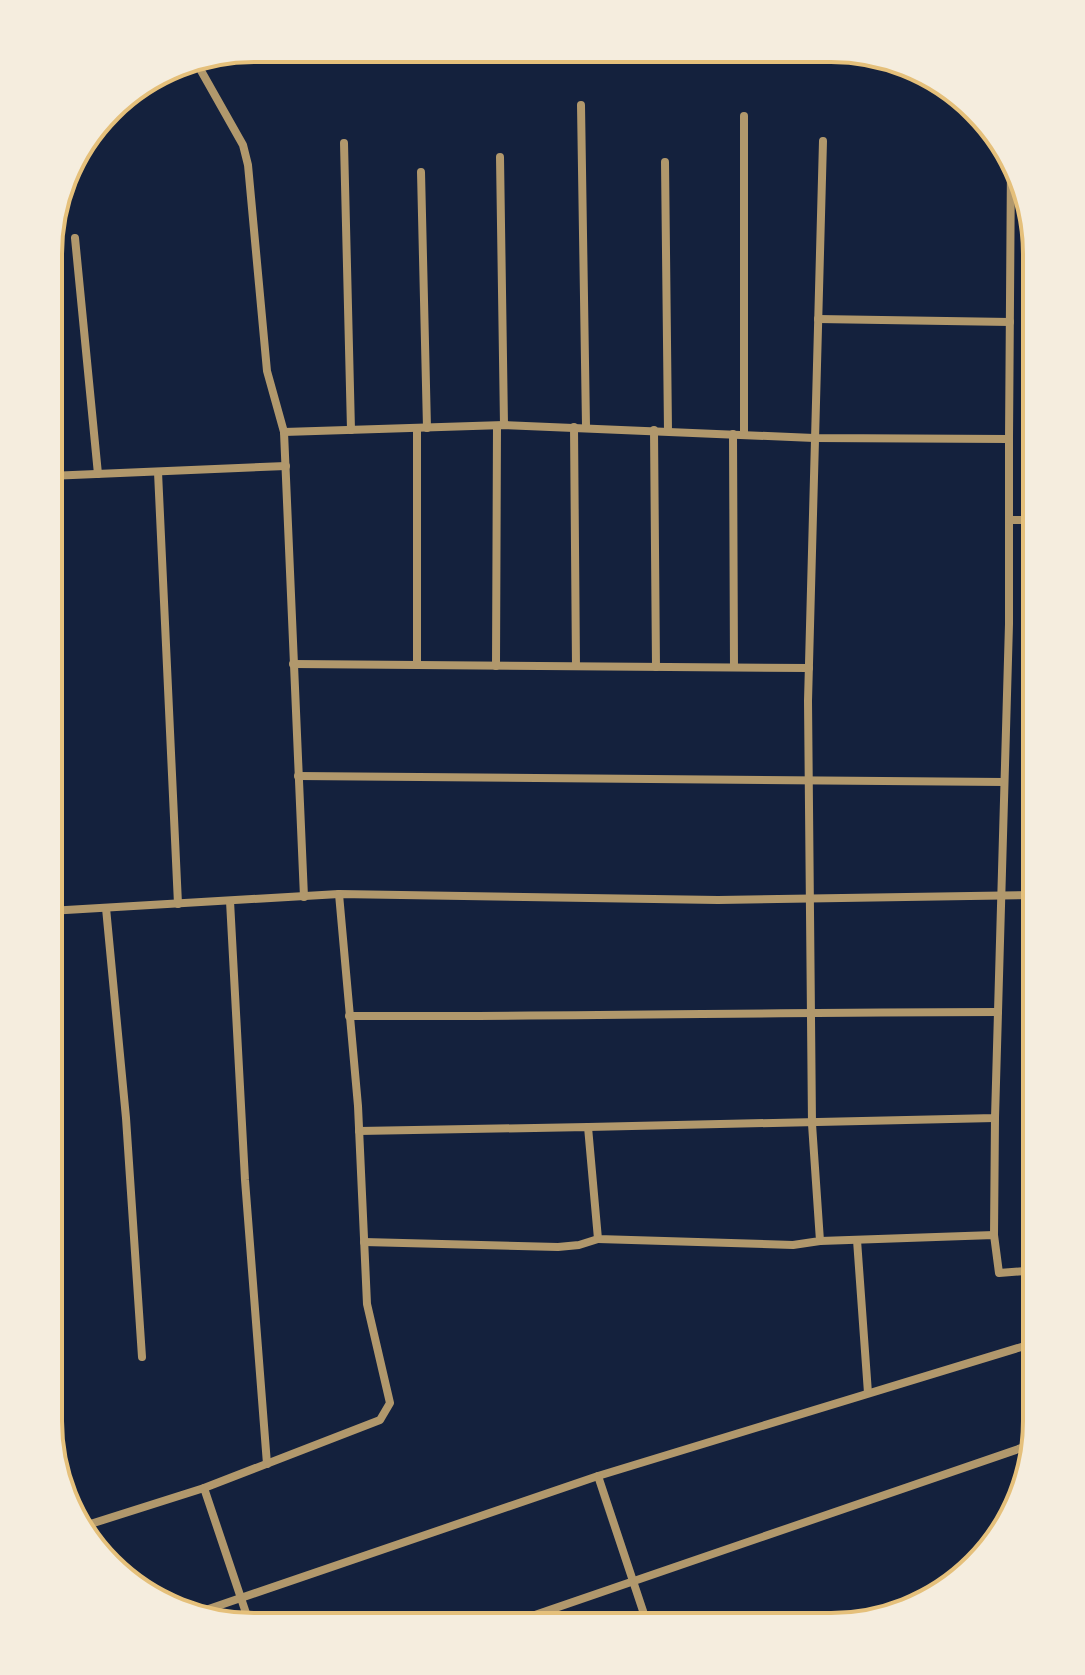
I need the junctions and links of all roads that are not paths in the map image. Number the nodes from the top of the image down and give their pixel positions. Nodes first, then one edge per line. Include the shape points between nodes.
1 (201, 70) edge
2 (581, 105) dead end
3 (744, 116) dead end
4 (823, 141) dead end
5 (344, 143) dead end
6 (500, 157) dead end
7 (665, 162) dead end
8 (421, 172) dead end
9 (1011, 187) edge
10 (75, 238) dead end
11 (818, 319) junction
12 (1010, 322) junction
13 (501, 426) junction
14 (586, 426) junction
15 (574, 427) junction
16 (422, 428) junction
17 (351, 430) junction
18 (654, 430) junction
19 (668, 431) junction
20 (284, 432) junction
21 (733, 434) junction
22 (744, 435) junction
23 (814, 438) junction
24 (1009, 439) junction
25 (286, 466) junction
26 (158, 472) junction
27 (98, 474) junction
28 (62, 475) edge
29 (1009, 520) junction
30 (1023, 520) edge
31 (293, 664) junction
32 (417, 665) junction
33 (496, 666) junction
34 (576, 666) junction
35 (656, 667) junction
36 (734, 667) junction
37 (809, 668) junction
38 (298, 776) junction
39 (809, 780) junction
40 (1004, 782) junction
41 (339, 894) junction
42 (1001, 895) junction
43 (1023, 895) edge
44 (304, 897) junction
45 (809, 898) junction
46 (230, 901) junction
47 (178, 904) junction
48 (106, 908) junction
49 (62, 910) edge
50 (813, 1012) junction
51 (998, 1012) junction
52 (349, 1016) junction
53 (995, 1118) junction
54 (812, 1124) junction
55 (588, 1127) junction
56 (359, 1131) junction
57 (994, 1235) junction
58 (598, 1239) junction
59 (857, 1240) junction
60 (820, 1241) junction
61 (364, 1242) junction
62 (1023, 1271) edge
63 (1023, 1349) edge
64 (142, 1357) dead end
65 (868, 1393) junction
66 (1021, 1448) edge
67 (267, 1464) junction
68 (598, 1476) junction
69 (204, 1488) junction
70 (92, 1523) edge
71 (634, 1581) junction
72 (241, 1598) junction
73 (213, 1608) edge
74 (246, 1612) edge
75 (541, 1613) edge
76 (644, 1613) edge

1 - 20 street via 243,145 248,165 267,371
2 - 14 street
3 - 22 street
4 - 11 street
5 - 17 street
6 - 13 street
7 - 19 street
8 - 16 street
9 - 12 street
10 - 27 street
11 - 12 street
11 - 23 street
12 - 24 street
13 - 15 street
13 - 16 street
13 - 33 street
14 - 15 street
14 - 18 street
15 - 34 street
16 - 17 street
16 - 32 street
17 - 20 street
18 - 19 street
18 - 35 street
19 - 21 street
20 - 25 street
21 - 22 street
21 - 36 street
22 - 23 street
23 - 24 street
23 - 37 street
24 - 29 street
25 - 26 street
25 - 31 street
26 - 27 street
26 - 47 street
27 - 28 street
29 - 30 street
29 - 40 street
31 - 32 street
31 - 38 street
32 - 33 street
33 - 34 street
34 - 35 street
35 - 36 street
36 - 37 street
37 - 39 street
38 - 39 street
38 - 44 street
39 - 40 street
39 - 45 street
40 - 42 street
41 - 44 street
41 - 45 street
41 - 52 street
42 - 43 street
42 - 45 street
42 - 51 street
44 - 46 street
45 - 50 street
46 - 47 street
46 - 67 street
47 - 48 street
48 - 49 street
48 - 64 street
50 - 51 street
50 - 52 street
50 - 54 street
51 - 53 street
52 - 56 street
53 - 54 street
53 - 57 street
54 - 55 street
54 - 60 street
55 - 56 street
55 - 58 street
56 - 61 street
57 - 59 street
57 - 62 street via 999,1273
58 - 60 street via 793,1245
58 - 61 street via 558,1247
59 - 60 street
59 - 65 street
61 - 67 street via 367,1304 390,1403 386,1415
63 - 65 street
65 - 68 street
66 - 71 street
67 - 69 street
68 - 71 street
68 - 72 street
69 - 70 street
69 - 72 street
71 - 75 street
71 - 76 street
72 - 73 street
72 - 74 street

